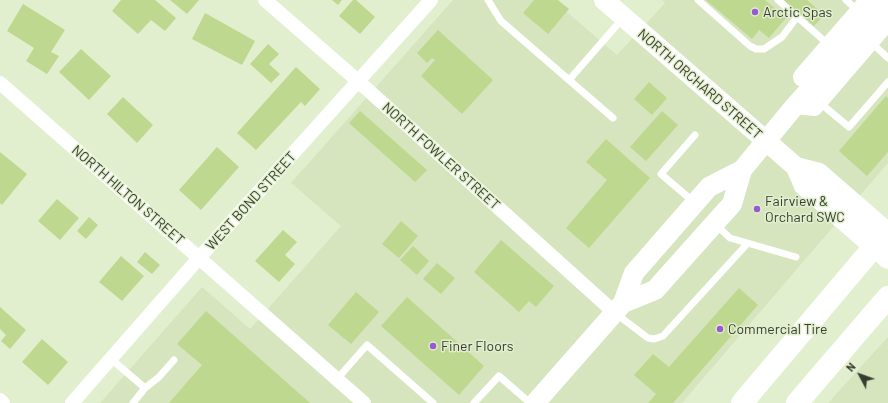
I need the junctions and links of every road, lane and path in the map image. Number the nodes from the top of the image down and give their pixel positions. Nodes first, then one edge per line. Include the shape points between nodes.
1 (266, 0) edge
2 (431, 0) edge
3 (488, 0) edge
4 (698, 0) edge
5 (778, 0) edge
6 (858, 4) edge
7 (888, 4) edge
8 (612, 6) edge
9 (797, 17) junction
10 (888, 24) edge
11 (872, 43) junction
12 (830, 46) junction
13 (888, 58) edge
14 (569, 80) junction
15 (358, 81) junction
16 (888, 82) edge
17 (0, 83) edge
18 (820, 103) junction
19 (794, 107) junction
20 (613, 118) dead end
21 (695, 135) dead end
22 (766, 141) junction
23 (796, 167) junction
24 (742, 170) junction
25 (695, 203) junction
26 (714, 224) junction
27 (888, 232) edge
28 (747, 244) junction
29 (796, 257) dead end
30 (199, 258) junction
31 (888, 259) edge
32 (888, 297) edge
33 (619, 308) junction
34 (111, 359) junction
35 (174, 360) dead end
36 (337, 379) junction
37 (146, 388) junction
38 (0, 400) edge
39 (3, 403) edge
40 (72, 403) edge
41 (133, 403) edge
42 (364, 403) edge
43 (433, 403) edge
44 (474, 403) edge
45 (530, 403) edge
46 (535, 403) edge
47 (742, 403) edge
48 (797, 403) edge

1 - 15 street, NORTH FOWLER STREET
2 - 15 street, WEST BOND STREET
3 - 14 lane via 501,21
4 - 9 lane via 756,49 764,49 782,37
5 - 9 lane
6 - 12 main road
7 - 19 main road
8 - 14 lane
8 - 22 main road, NORTH ORCHARD STREET
9 - 12 lane
10 - 11 street
11 - 13 lane
11 - 18 street
12 - 19 main road via 793,89
14 - 20 lane
15 - 30 street, WEST BOND STREET
15 - 33 street, NORTH FOWLER STREET
16 - 18 lane via 849,127
17 - 30 street, NORTH HILTON STREET
18 - 19 street via 815,109
19 - 22 main road
21 - 25 lane via 661,174
22 - 23 main road, NORTH ORCHARD STREET
22 - 24 main road
23 - 27 main road, NORTH ORCHARD STREET via 819,172
23 - 31 main road, NORTH ORCHARD STREET via 804,186
24 - 25 main road via 709,187
24 - 26 main road via 732,204
25 - 33 main road via 634,273
26 - 28 lane via 730,238
26 - 33 main road via 655,290
27 - 47 highway
28 - 29 lane
28 - 33 lane via 663,336 648,338
30 - 34 street, WEST BOND STREET
30 - 36 street, NORTH HILTON STREET
32 - 48 highway
33 - 46 main road
34 - 37 lane
34 - 40 street, WEST BOND STREET
35 - 37 lane
36 - 42 street, NORTH HILTON STREET
36 - 43 lane via 367,345
37 - 41 lane
38 - 39 street
44 - 45 lane via 499,376

